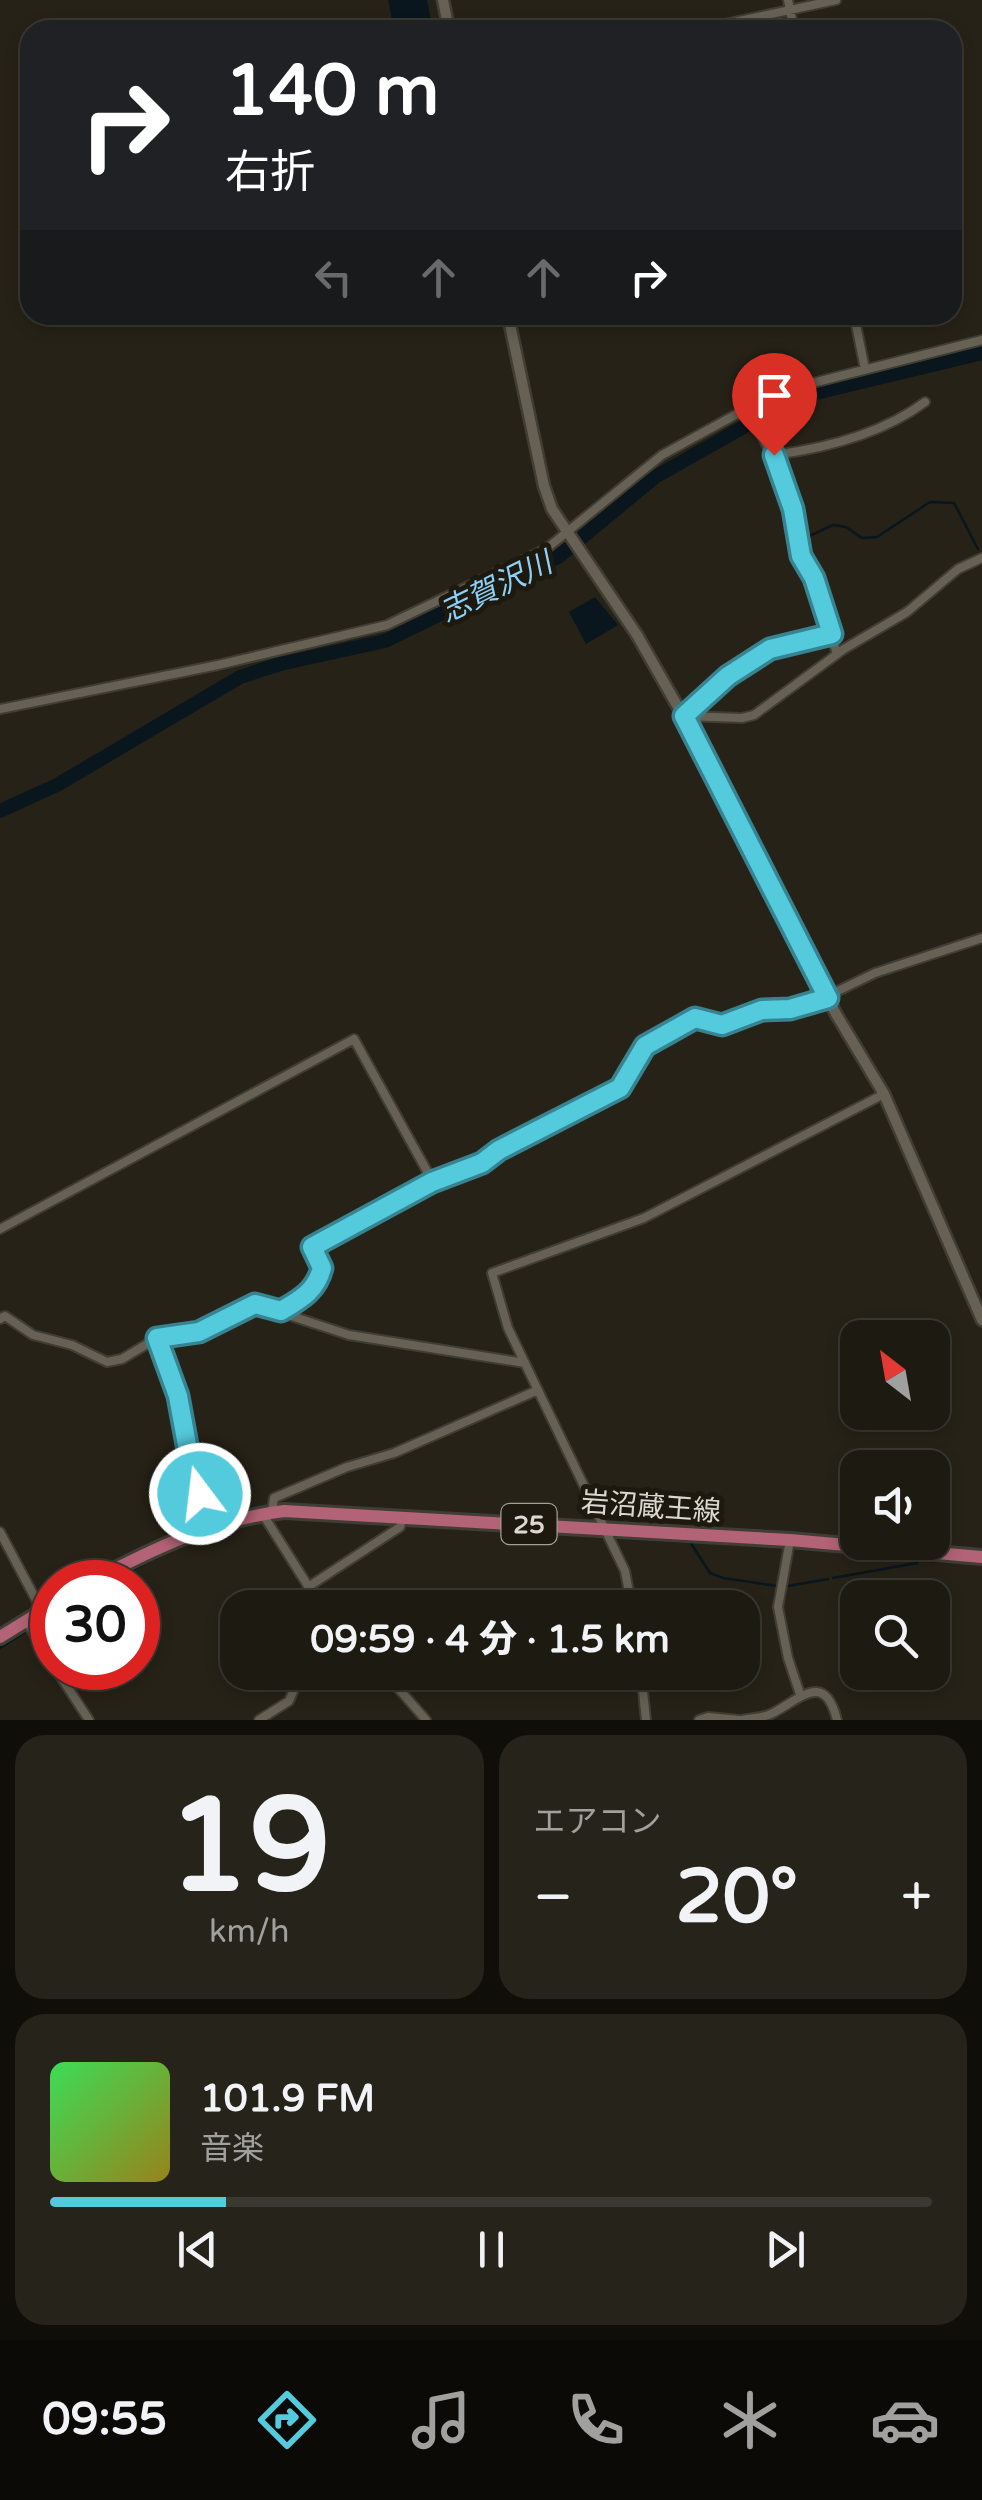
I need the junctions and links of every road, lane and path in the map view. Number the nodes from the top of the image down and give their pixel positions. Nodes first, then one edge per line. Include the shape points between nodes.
1 (836, 0) edge
2 (789, 5) edge
3 (734, 20) edge
4 (510, 325) edge
5 (856, 325) edge
6 (982, 340) edge
7 (865, 369) junction
8 (925, 402) dead end
9 (748, 409) junction
10 (774, 455) junction
11 (568, 535) junction
12 (982, 558) edge
13 (832, 634) junction
14 (837, 654) junction
15 (0, 709) edge
16 (684, 716) junction
17 (982, 938) edge
18 (828, 998) junction
19 (884, 1094) junction
20 (432, 1182) junction
21 (0, 1228) edge
22 (281, 1311) junction
23 (0, 1319) edge
24 (982, 1320) edge
25 (157, 1338) junction
26 (525, 1362) junction
27 (538, 1390) junction
28 (267, 1513) junction
29 (403, 1516) junction
30 (209, 1526) junction
31 (607, 1528) junction
32 (0, 1532) edge
33 (790, 1540) junction
34 (982, 1557) edge
35 (132, 1560) edge
36 (30, 1581) edge
37 (308, 1586) junction
38 (311, 1590) edge
39 (629, 1590) edge
40 (30, 1619) edge
41 (26, 1621) junction
42 (30, 1627) edge
43 (0, 1637) edge
44 (70, 1690) edge
45 (294, 1690) edge
46 (400, 1690) edge
47 (643, 1690) edge
48 (800, 1694) junction
49 (89, 1720) edge
50 (259, 1720) edge
51 (426, 1720) edge
52 (646, 1720) edge
53 (699, 1720) edge
54 (740, 1720) edge
55 (837, 1720) edge

1 - 2 street
2 - 3 street
4 - 11 street via 544,486
5 - 7 street
6 - 7 street
7 - 9 street via 777,392
8 - 10 street via 890,426
9 - 10 street
9 - 11 street via 662,455
10 - 13 street via 801,556
11 - 15 street via 387,626
11 - 16 street
12 - 14 street
13 - 14 street
13 - 16 street via 770,649
14 - 16 street via 754,714
16 - 18 street
17 - 18 street via 875,973
18 - 19 street
18 - 20 street via 722,1025 695,1018 645,1046 620,1088 482,1163
19 - 24 street
19 - 26 street via 644,1218 492,1273
20 - 21 street via 354,1039
20 - 22 street via 312,1247 320,1277 309,1294
22 - 25 street via 255,1304 199,1332
22 - 26 street via 349,1336
23 - 25 street via 107,1362
25 - 30 street
26 - 27 street
27 - 28 street via 274,1498
27 - 31 street
28 - 29 main road, 岩沼蔵王線 / 25
28 - 30 main road, 岩沼蔵王線 / 25
28 - 37 street
29 - 31 main road, 岩沼蔵王線 / 25
29 - 37 street via 400,1528
30 - 35 main road, 岩沼蔵王線 / 25
31 - 33 main road, 岩沼蔵王線 / 25
31 - 39 street
32 - 36 street
33 - 34 main road, 岩沼蔵王線 / 25
33 - 48 street via 778,1607
37 - 38 street
40 - 41 main road
41 - 42 street
41 - 43 main road
44 - 49 street
45 - 50 street via 289,1701
46 - 51 street
47 - 52 street
48 - 54 street via 770,1716
48 - 55 street via 824,1694
53 - 54 street

